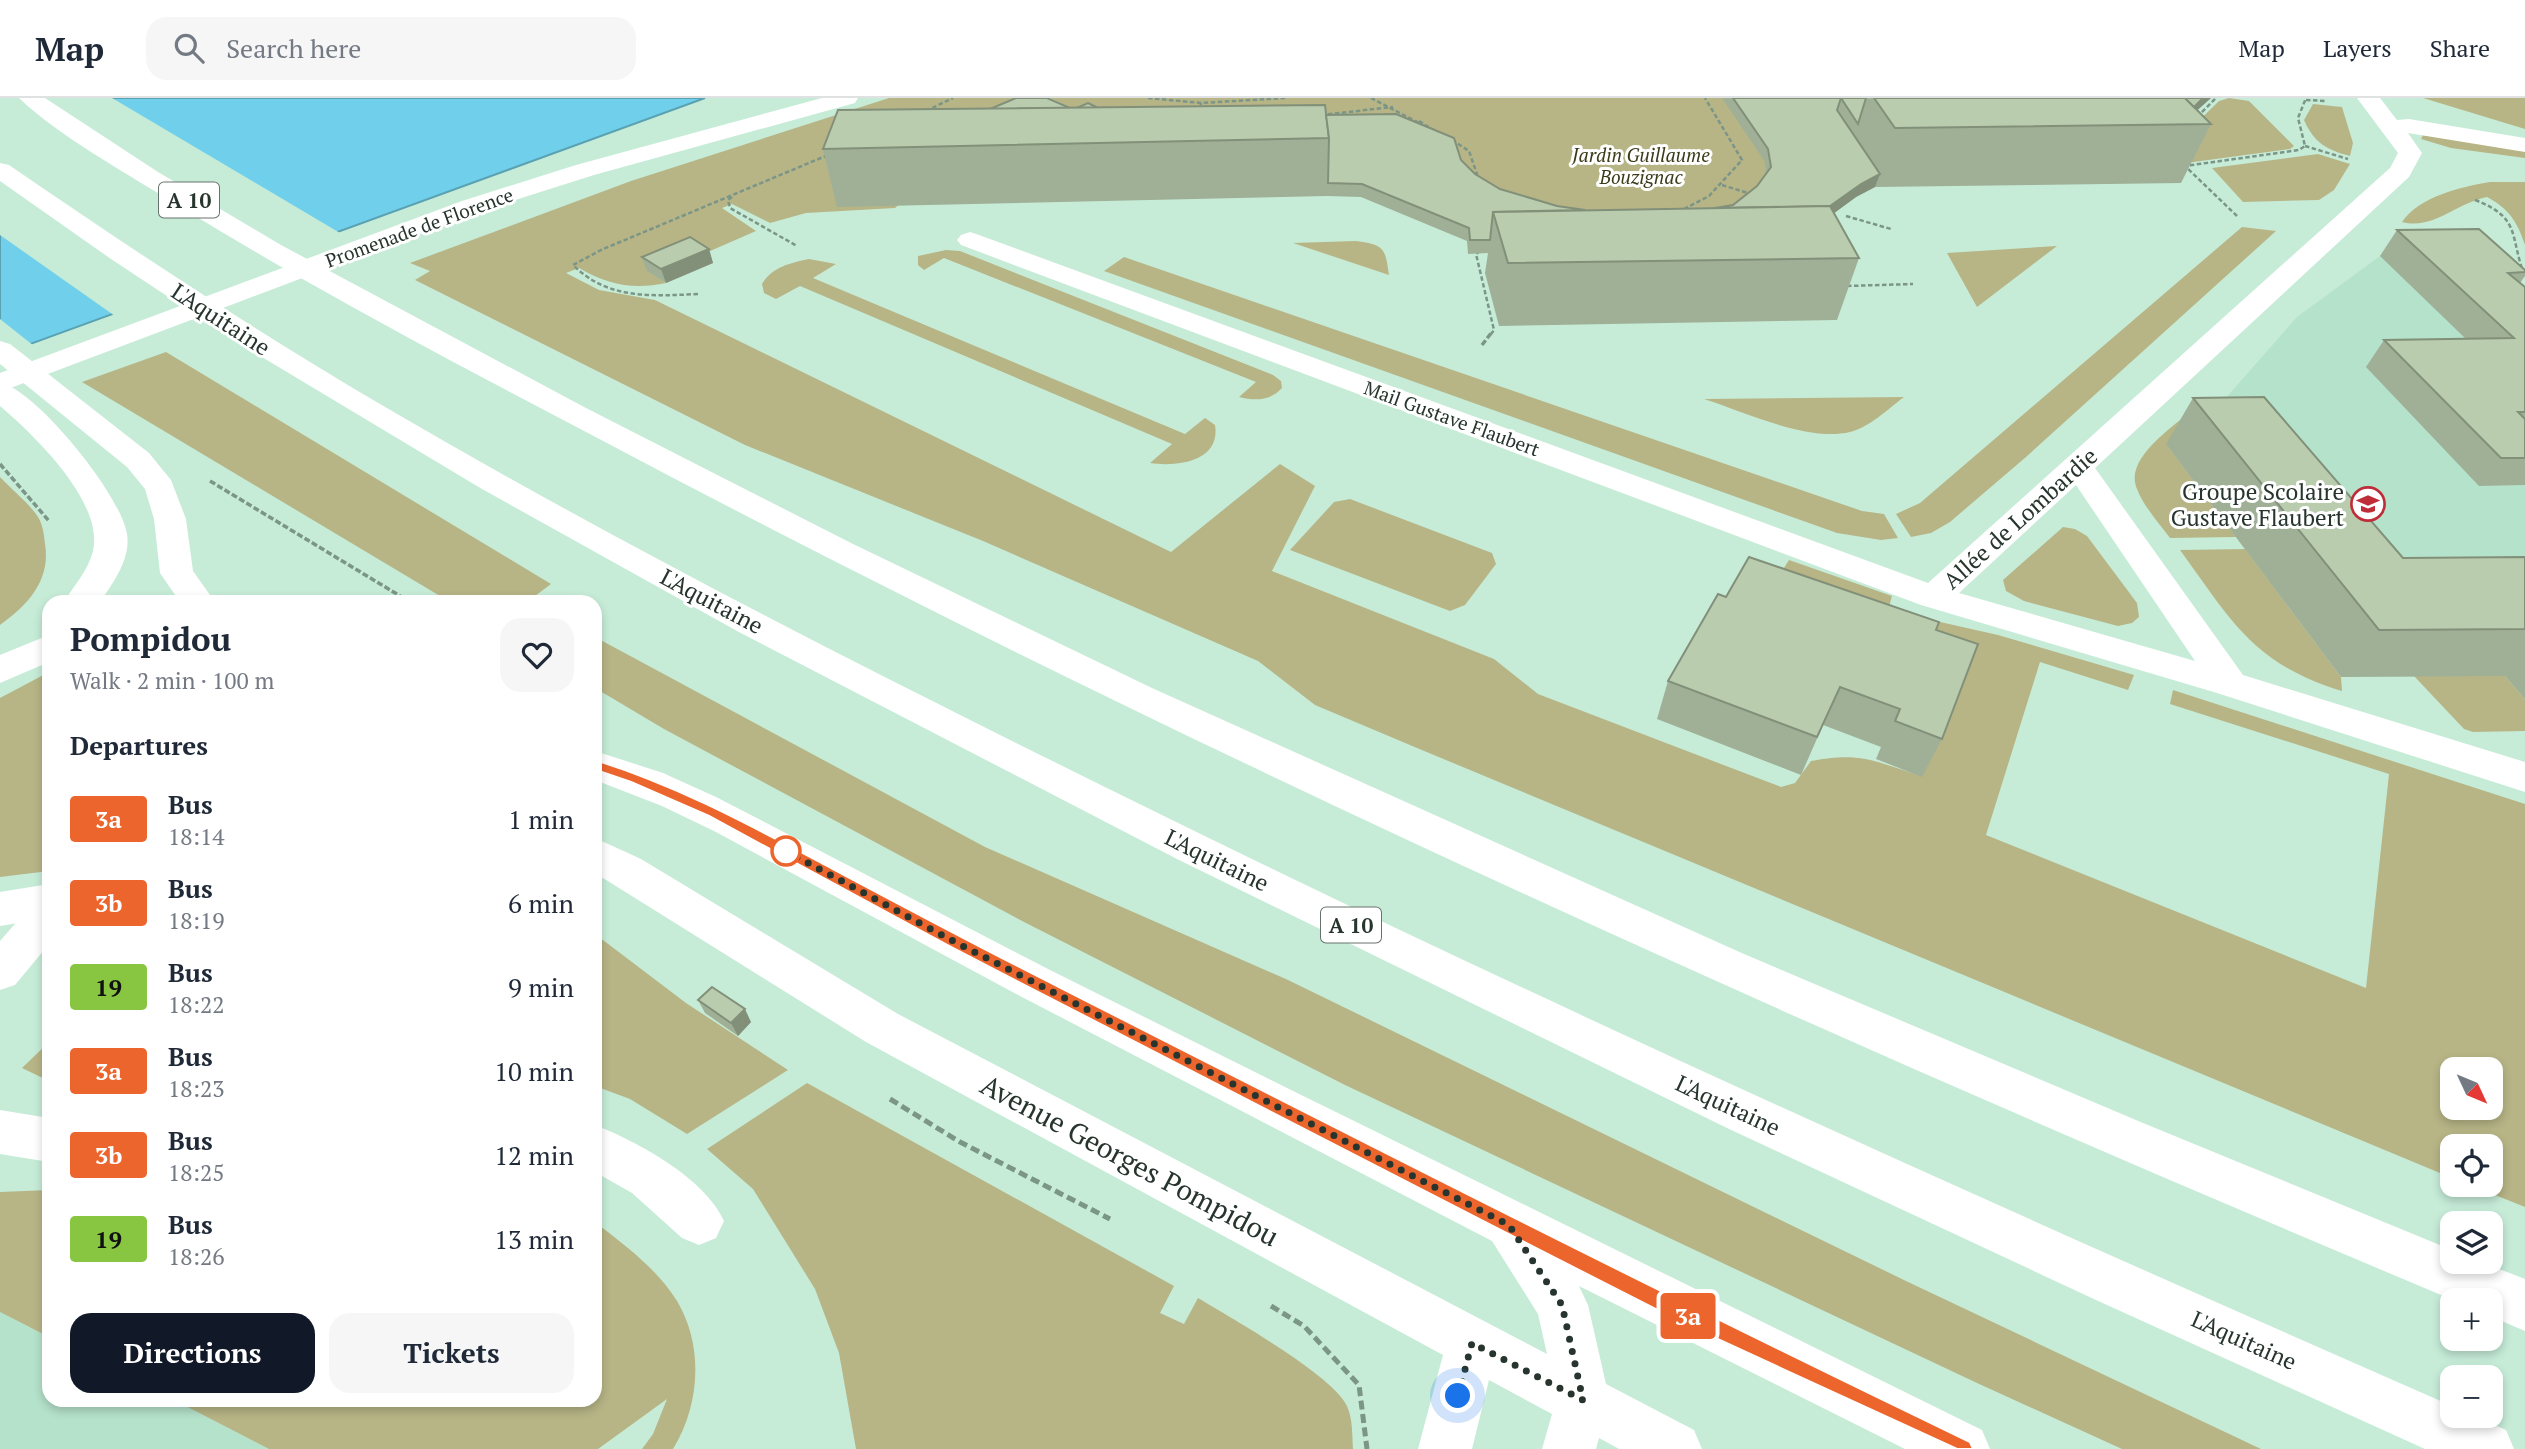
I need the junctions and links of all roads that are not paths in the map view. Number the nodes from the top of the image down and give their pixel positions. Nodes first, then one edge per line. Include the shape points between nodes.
1 (30, 98) edge
2 (847, 98) edge
3 (2368, 98) edge
4 (2391, 98) edge
5 (2461, 135) junction
6 (2525, 145) edge
7 (2420, 149) junction
8 (2525, 165) edge
9 (0, 170) edge
10 (970, 240) dead end
11 (0, 350) edge
12 (0, 383) edge
13 (0, 391) edge
14 (2078, 466) junction
15 (86, 595) edge
16 (193, 595) edge
17 (1933, 597) junction
18 (42, 646) edge
19 (0, 670) edge
20 (2230, 684) junction
21 (602, 767) edge
22 (2525, 777) edge
23 (602, 858) edge
24 (42, 902) edge
25 (0, 909) edge
26 (42, 922) edge
27 (0, 972) edge
28 (0, 1132) edge
29 (42, 1139) edge
30 (602, 1151) edge
31 (699, 1221) dead end
32 (1509, 1225) junction
33 (2525, 1306) edge
34 (1472, 1343) junction
35 (1576, 1424) edge
36 (1445, 1449) edge
37 (1675, 1449) edge
38 (1963, 1449) edge
39 (2487, 1449) edge

1 - 33 main road, A 10 via 185,198 352,295 852,558 1220,736 1444,838 1898,1040
2 - 12 main road, Promenade de Florence via 471,206
3 - 7 main road
4 - 5 main road
5 - 6 main road
5 - 7 main road via 2402,126
7 - 8 main road
7 - 14 main road, Allée de Lombardie via 2355,215
9 - 39 main road, L'Aquitaine / A 10 via 247,337 348,398 763,628 1145,825 1649,1068
10 - 17 main road, Mail Gustave Flaubert
11 - 16 main road via 138,460 160,487 170,519 177,573
13 - 15 main road via 33,417 63,451 102,510 111,534 107,561
14 - 17 main road, Allée de Lombardie
14 - 20 main road
17 - 20 main road, Allée de Lombardie
18 - 19 main road
20 - 22 main road, Allée de Lombardie
21 - 32 main road via 714,812 955,942
23 - 34 main road, Avenue Georges Pompidou via 882,1028
24 - 25 main road
26 - 27 main road
28 - 29 main road
30 - 31 main road via 649,1177
32 - 35 main road via 1562,1305
32 - 38 main road
34 - 35 main road, Avenue Georges Pompidou
34 - 36 main road
35 - 37 main road, Avenue Georges Pompidou

